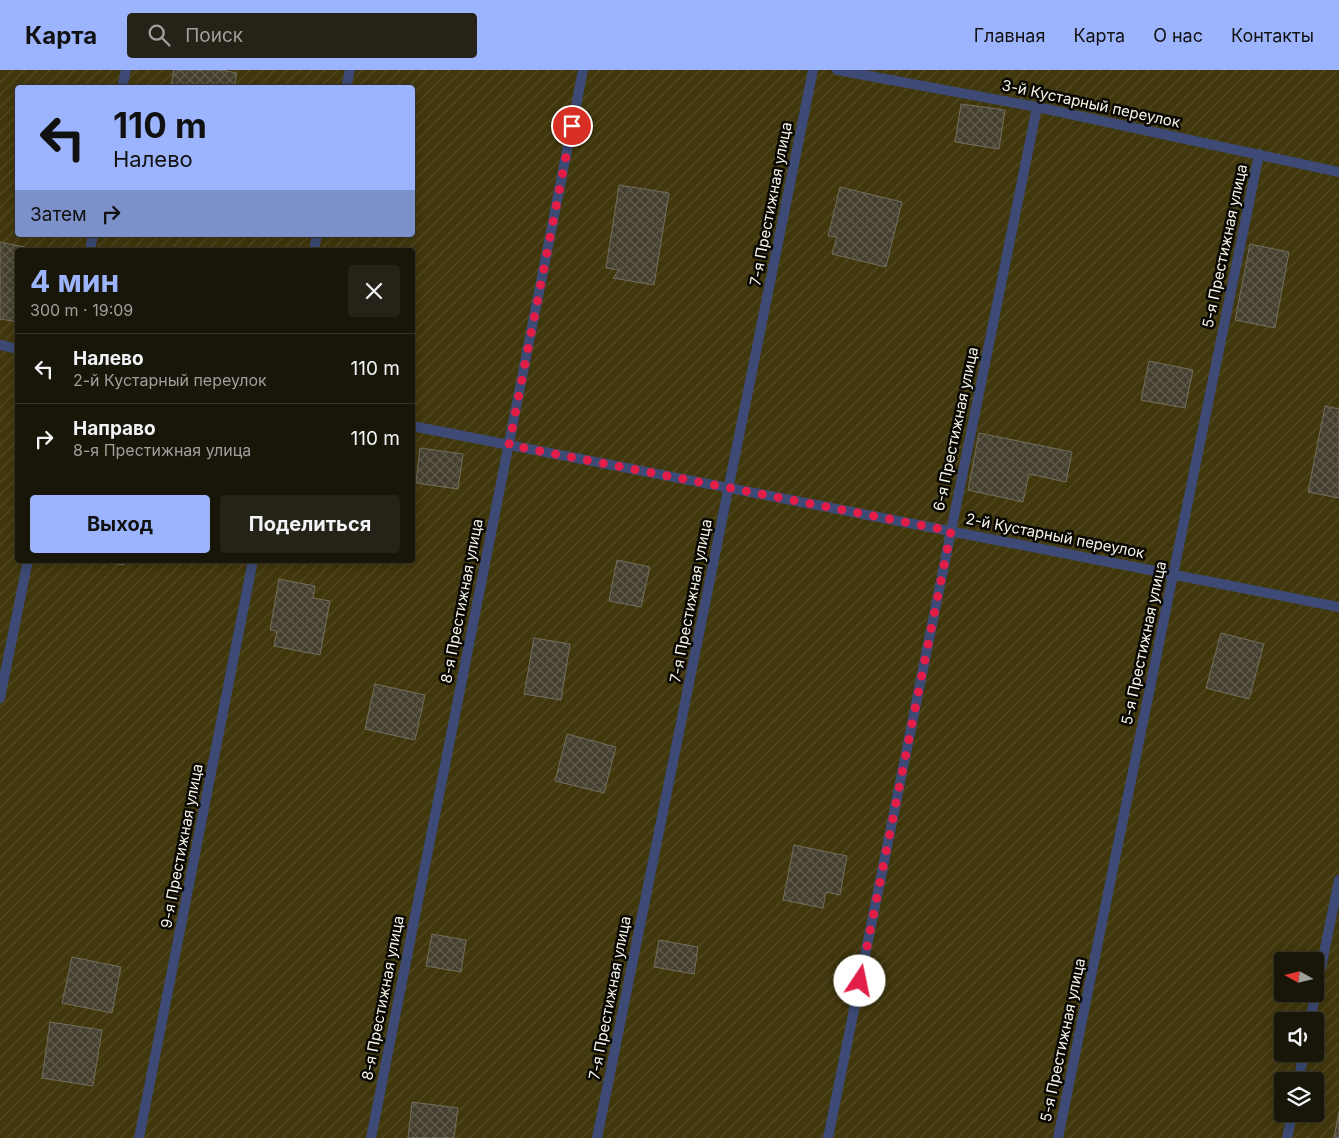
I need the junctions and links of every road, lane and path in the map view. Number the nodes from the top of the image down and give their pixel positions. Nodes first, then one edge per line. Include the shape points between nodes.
1 (126, 70) edge
2 (350, 70) edge
3 (584, 70) edge
4 (813, 70) edge
5 (837, 70) edge
6 (123, 85) edge
7 (347, 85) edge
8 (1037, 107) junction
9 (1259, 154) junction
10 (1339, 172) edge
11 (0, 345) edge
12 (15, 348) edge
13 (415, 427) edge
14 (509, 445) junction
15 (729, 488) junction
16 (951, 531) junction
17 (27, 563) edge
18 (252, 563) edge
19 (1173, 575) junction
20 (1339, 607) edge
21 (0, 698) edge
22 (1339, 880) edge
23 (1312, 1012) edge
24 (1290, 1122) edge
25 (139, 1138) edge
26 (371, 1138) edge
27 (598, 1138) edge
28 (828, 1138) edge
29 (1058, 1138) edge
30 (1287, 1138) edge

1 - 6 lane
2 - 7 lane
3 - 14 lane, 8-я Престижная улица
4 - 15 lane, 7-я Престижная улица
5 - 8 lane, 3-й Кустарный переулок
8 - 9 lane, 3-й Кустарный переулок
8 - 16 lane, 6-я Престижная улица
9 - 10 lane, 3-й Кустарный переулок
9 - 19 lane, 5-я Престижная улица
11 - 12 lane
13 - 14 lane, 2-й Кустарный переулок
14 - 15 lane, 2-й Кустарный переулок
14 - 26 lane, 8-я Престижная улица
15 - 16 lane, 2-й Кустарный переулок
15 - 27 lane, 7-я Престижная улица
16 - 19 lane, 2-й Кустарный переулок
16 - 28 lane, 6-я Престижная улица
17 - 21 lane
18 - 25 lane, 9-я Престижная улица
19 - 20 lane, 2-й Кустарный переулок
19 - 29 lane, 5-я Престижная улица
22 - 23 lane
24 - 30 lane

